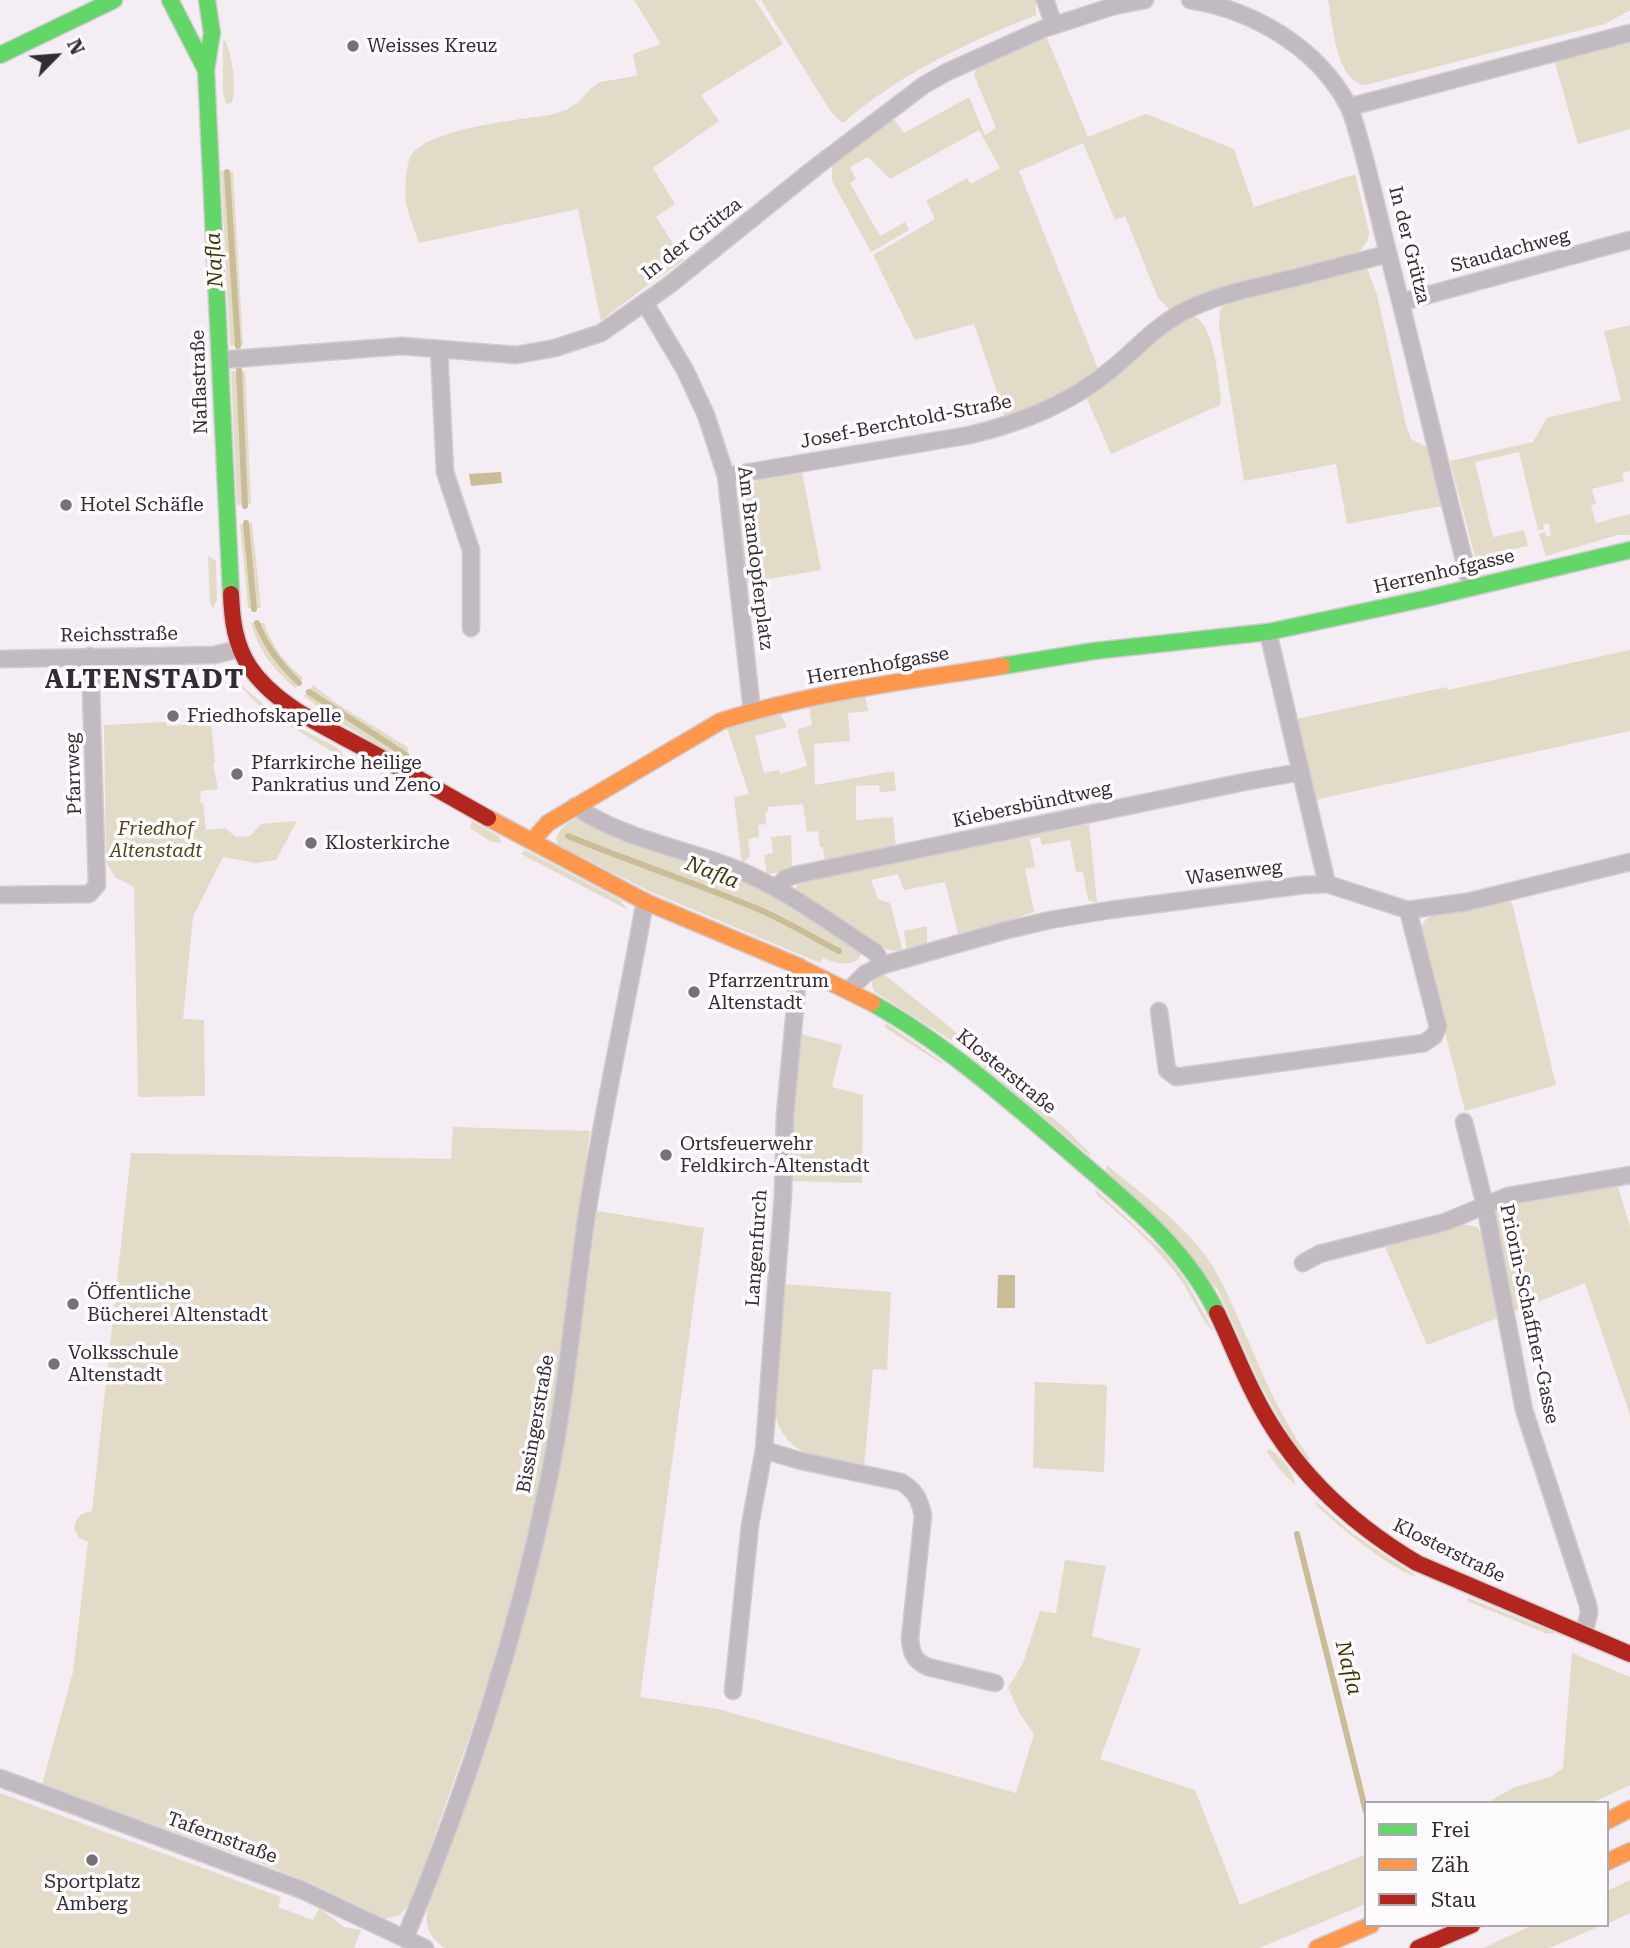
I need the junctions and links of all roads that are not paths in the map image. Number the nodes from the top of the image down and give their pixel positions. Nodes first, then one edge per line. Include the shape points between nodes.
1 (114, 0) edge
2 (170, 0) edge
3 (207, 0) edge
4 (1045, 0) edge
5 (1145, 0) edge
6 (1190, 0) edge
7 (1054, 26) junction
8 (1630, 33) edge
9 (0, 55) edge
10 (206, 70) junction
11 (1349, 107) junction
12 (1630, 240) edge
13 (1388, 254) junction
14 (1402, 302) junction
15 (645, 303) junction
16 (439, 349) junction
17 (220, 360) junction
18 (726, 476) junction
19 (1630, 550) edge
20 (1471, 587) junction
21 (471, 628) dead end
22 (1268, 632) junction
23 (239, 649) junction
24 (90, 656) junction
25 (0, 659) edge
26 (752, 711) junction
27 (1301, 772) junction
28 (575, 806) junction
29 (532, 841) junction
30 (1630, 862) edge
31 (1327, 884) junction
32 (776, 888) junction
33 (0, 895) edge
34 (645, 901) junction
35 (1408, 910) junction
36 (883, 965) junction
37 (799, 966) junction
38 (849, 990) junction
39 (1159, 1011) dead end
40 (1464, 1122) dead end
41 (1630, 1175) edge
42 (1485, 1205) junction
43 (1303, 1263) dead end
44 (764, 1450) junction
45 (1584, 1635) junction
46 (1630, 1654) edge
47 (995, 1683) dead end
48 (733, 1691) dead end
49 (0, 1778) edge
50 (1630, 1809) edge
51 (1609, 1820) edge
52 (1630, 1851) edge
53 (1609, 1861) edge
54 (1366, 1927) edge
55 (1467, 1927) edge
56 (405, 1938) junction
57 (425, 1948) edge
58 (1317, 1948) edge
59 (1418, 1948) edge

1 - 9 main road
2 - 10 main road, Naflastraße
3 - 10 main road, Naflastraße via 212,33
4 - 7 street
5 - 7 street, In der Grütza
6 - 11 street, In der Grütza via 1238,11 1299,47
7 - 15 street, In der Grütza via 924,85
8 - 11 street
10 - 17 main road, Naflastraße
11 - 13 street, In der Grütza
12 - 14 street, Staudachweg
13 - 14 street, In der Grütza
13 - 18 street, Josef-Berchtold-Straße via 1223,296 1182,313 1148,335 1084,390 1009,426
14 - 20 street, In der Grütza
15 - 16 street, In der Grütza via 601,333 555,348 516,355
15 - 18 street, Am Brandopferplatz via 701,404
16 - 17 street, In der Grütza via 402,345
16 - 21 street via 445,472 471,550
17 - 23 main road, Naflastraße via 226,529
18 - 26 street, Am Brandopferplatz
19 - 20 main road, Herrenhofgasse
20 - 22 main road, Herrenhofgasse
22 - 26 main road, Herrenhofgasse via 1094,651
22 - 27 street
23 - 24 street, Reichsstraße via 214,655
23 - 29 main road, Klosterstraße via 260,681 290,704
24 - 25 street, Reichsstraße
24 - 33 street, Pfarrweg via 98,875 94,890 78,895
26 - 28 main road, Herrenhofgasse via 707,728
27 - 31 street
27 - 32 street, Kiebersbündtweg via 795,875
28 - 29 main road, Herrenhofgasse via 548,823
28 - 32 street via 602,823 697,854
29 - 34 main road, Klosterstraße
30 - 35 street, Wasenweg via 1467,902
31 - 35 street, Wasenweg
31 - 36 street, Wasenweg via 1050,920
32 - 36 street via 875,952
34 - 37 main road, Klosterstraße
34 - 56 street, Bissingerstraße via 598,1144 563,1408 548,1485 495,1690
35 - 39 street via 1438,1027 1423,1043 1176,1077 1167,1070
36 - 38 street, Wasenweg
37 - 38 main road, Klosterstraße
37 - 44 street, Langenfurch
38 - 45 main road, Klosterstraße via 962,1061 1167,1240 1209,1297 1281,1442 1311,1481 1348,1517 1416,1563
40 - 42 street, Priorin-Schaffner-Gasse
41 - 42 street via 1508,1196
42 - 43 street via 1445,1222 1319,1254
42 - 45 street, Priorin-Schaffner-Gasse via 1524,1410 1590,1612
44 - 47 street via 910,1487 923,1516 912,1654 928,1667
44 - 48 street, Langenfurch via 750,1525
45 - 46 main road, Klosterstraße
49 - 56 street, Tafernstraße via 302,1890
50 - 51 main road
52 - 53 main road
54 - 58 main road
55 - 59 main road
56 - 57 street, Tafernstraße

